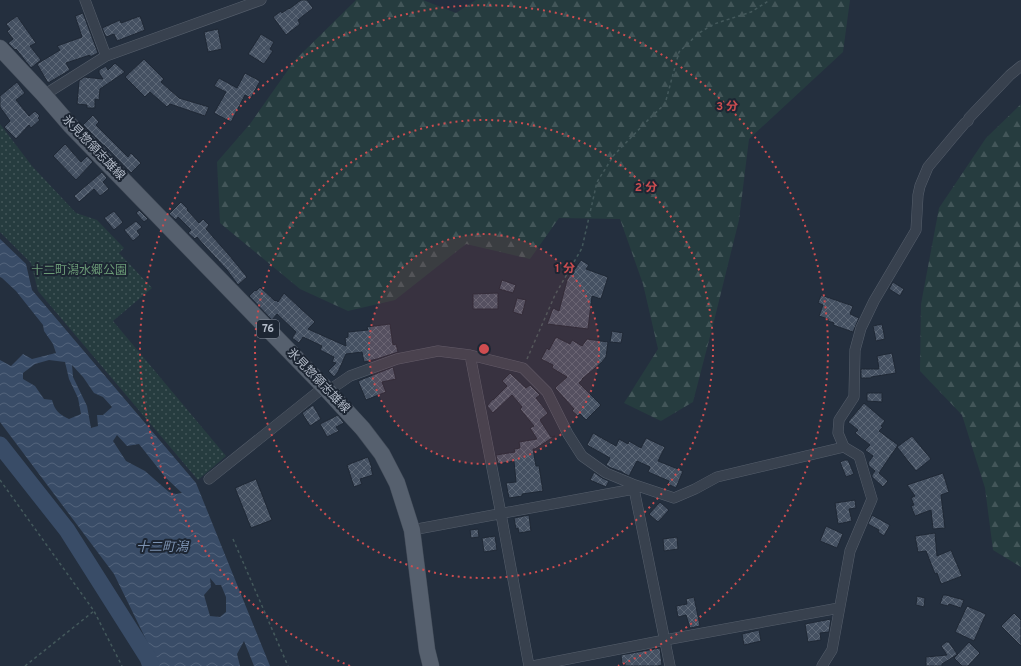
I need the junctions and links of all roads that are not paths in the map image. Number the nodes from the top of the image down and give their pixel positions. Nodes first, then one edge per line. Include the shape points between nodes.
1 (85, 0) edge
2 (261, 0) edge
3 (0, 48) edge
4 (106, 56) junction
5 (1021, 66) edge
6 (44, 95) junction
7 (470, 355) junction
8 (326, 389) junction
9 (844, 448) junction
10 (209, 478) dead end
11 (635, 487) junction
12 (501, 514) junction
13 (412, 530) junction
14 (840, 608) junction
15 (665, 640) junction
16 (431, 666) edge
17 (529, 666) edge
18 (533, 666) edge
19 (670, 666) edge
20 (822, 666) edge

1 - 4 street
2 - 4 street
3 - 6 main road, 氷見惣領志雄線 / 76
4 - 6 street
5 - 9 street via 969,118 928,167 918,195 916,230 860,328 855,350 854,397 839,420 838,433
6 - 8 main road, 氷見惣領志雄線 / 76 via 70,125
7 - 8 street via 438,351 397,359 350,376
7 - 11 street via 523,368 548,392 568,434 582,456 606,473
7 - 12 street
8 - 10 street
8 - 13 main road, 氷見惣領志雄線 / 76 via 382,454 397,483
9 - 11 street via 717,477 674,498
9 - 14 street via 859,456 872,499 850,551
11 - 12 street
11 - 15 street
12 - 13 street
12 - 17 street
13 - 16 main road, 氷見惣領志雄線 / 76
14 - 15 street
14 - 20 street via 832,650
15 - 18 street
15 - 19 street

